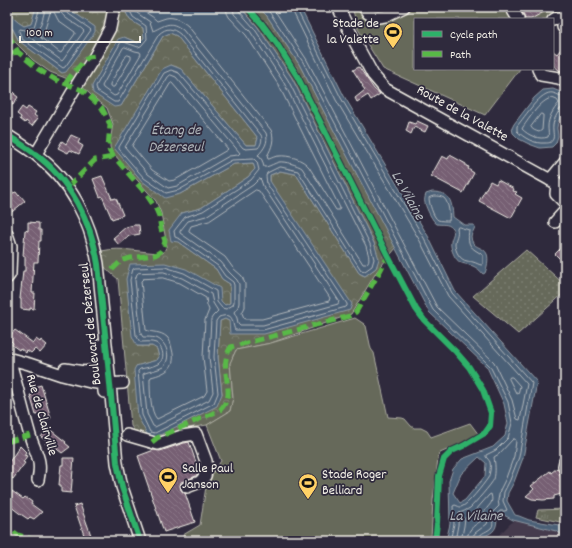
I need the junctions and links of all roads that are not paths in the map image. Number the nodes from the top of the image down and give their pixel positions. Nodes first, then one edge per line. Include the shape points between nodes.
1 (116, 7) edge
2 (338, 7) edge
3 (364, 7) edge
4 (404, 7) edge
5 (512, 7) edge
6 (518, 18) edge
7 (554, 19) edge
8 (564, 24) edge
9 (538, 70) edge
10 (565, 82) edge
11 (7, 135) edge
12 (36, 154) junction
13 (565, 162) edge
14 (557, 184) edge
15 (565, 203) edge
16 (565, 211) edge
17 (556, 222) dead end
18 (7, 234) edge
19 (98, 264) junction
20 (7, 278) edge
21 (9, 359) edge
22 (29, 364) junction
23 (98, 370) junction
24 (123, 383) dead end
25 (107, 384) junction
26 (127, 435) dead end
27 (565, 461) edge
28 (565, 469) edge
29 (38, 480) dead end
30 (187, 487) dead end
31 (140, 541) edge

1 - 12 street via 107,35
2 - 14 street, Route de la Valette via 373,75 385,89
3 - 4 street via 368,13 378,17
5 - 6 street
7 - 8 street via 558,17
9 - 10 street via 541,75 559,78
11 - 12 street, Boulevard de Dézerseul
12 - 19 street, Boulevard de Dézerseul via 68,187 86,219
13 - 14 street
14 - 15 street via 556,194
16 - 17 street
18 - 20 street via 11,246 10,274
19 - 23 street, Boulevard de Dézerseul via 102,354
19 - 25 street, Boulevard de Dézerseul
21 - 22 street, Rue de Clairville
21 - 29 street, Rue de Clairville via 38,456
22 - 23 street, Rue de Clairville via 84,372
22 - 25 street, Rue de Clairville via 62,375
23 - 25 street, Boulevard de Dézerseul
24 - 25 street, Rue de Clairville
25 - 31 street, Boulevard de Dézerseul via 117,463
26 - 30 street via 158,444 196,434 207,469 200,482
27 - 28 street

